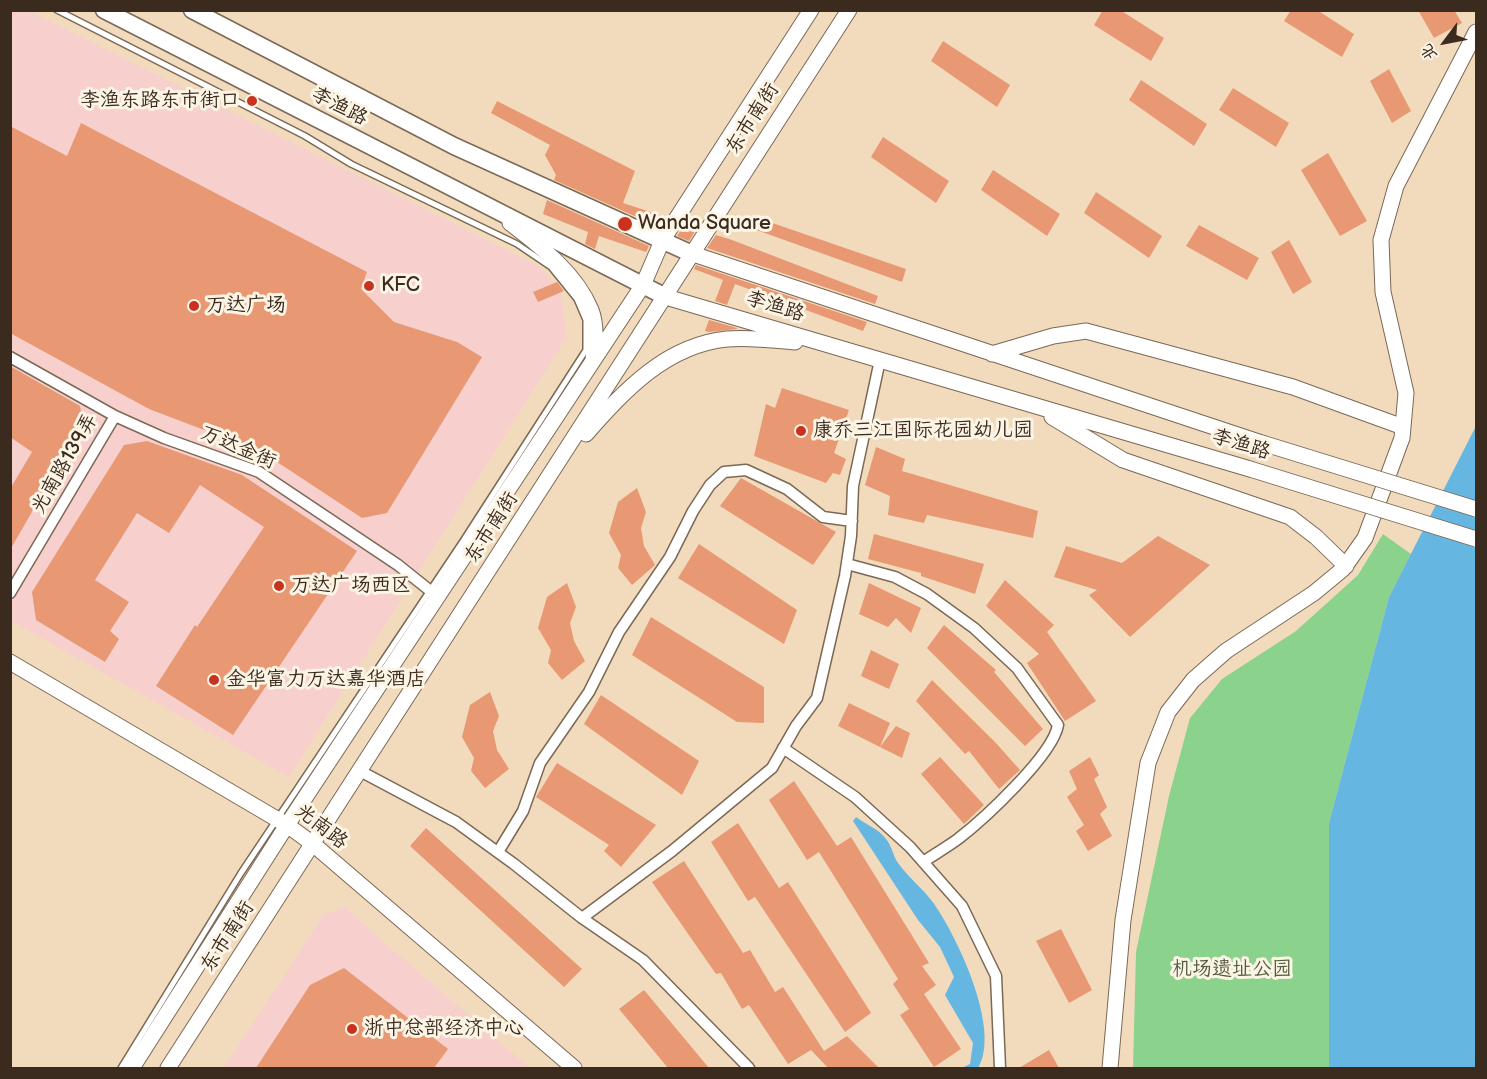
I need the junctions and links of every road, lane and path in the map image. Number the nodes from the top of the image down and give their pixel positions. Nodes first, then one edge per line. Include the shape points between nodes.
1 (57, 10) edge
2 (104, 10) edge
3 (192, 10) edge
4 (811, 10) edge
5 (849, 10) edge
6 (1476, 32) edge
7 (488, 207) junction
8 (662, 241) junction
9 (690, 253) junction
10 (643, 285) junction
11 (666, 297) junction
12 (824, 344) junction
13 (992, 354) junction
14 (10, 357) edge
15 (593, 360) junction
16 (880, 360) junction
17 (1034, 406) junction
18 (115, 416) junction
19 (1403, 427) junction
20 (553, 473) junction
21 (1476, 509) edge
22 (852, 521) junction
23 (1476, 539) edge
24 (847, 564) junction
25 (1346, 566) junction
26 (10, 593) edge
27 (434, 594) junction
28 (10, 662) edge
29 (783, 748) junction
30 (360, 771) junction
31 (282, 822) junction
32 (313, 844) junction
33 (498, 852) junction
34 (923, 862) junction
35 (582, 918) junction
36 (121, 1068) edge
37 (132, 1068) edge
38 (168, 1068) edge
39 (574, 1068) edge
40 (749, 1068) edge
41 (1000, 1068) edge
42 (1110, 1068) edge

1 - 27 lane via 305,136 351,164 517,244 551,267 577,299 586,320 586,350
2 - 7 main road, 李渔路
3 - 8 main road, 李渔路 via 453,146
4 - 8 main road, 东市南街
5 - 9 main road, 东市南街
6 - 19 main road via 1396,186 1381,240 1383,292 1406,393
7 - 10 main road, 李渔路
7 - 15 main road via 541,246 573,280 591,310 595,330
8 - 9 main road, 李渔路
8 - 10 main road, 东市南街
9 - 11 main road, 东市南街
9 - 13 main road, 李渔路
10 - 11 main road, 李渔路
10 - 15 main road, 东市南街
11 - 12 main road, 李渔路
11 - 20 main road, 东市南街
12 - 16 main road, 李渔路
12 - 20 main road via 726,339 686,350 646,372
13 - 19 main road via 1086,331 1293,387
13 - 21 main road, 李渔路, bridge
14 - 18 street, 万达金街
15 - 27 main road, 东市南街
16 - 17 main road, 李渔路
16 - 22 street via 853,486
17 - 23 main road, 李渔路, bridge
17 - 25 main road via 1123,460 1290,517
18 - 26 street, 光南路139弄
18 - 27 street, 万达金街 via 259,472 398,565
19 - 25 main road via 1365,538
20 - 30 main road, 东市南街
22 - 24 street
22 - 33 street via 823,517 787,489 746,470 724,472 710,485 670,557 620,632 590,693 540,763 523,811
24 - 29 street via 817,698
24 - 34 street via 895,577 927,594 974,628 1017,668 1058,725 1056,737 1037,762 958,839
25 - 42 main road via 1314,593 1226,651 1193,680 1168,712 1148,763 1144,786 1123,920
27 - 31 main road, 东市南街
28 - 31 main road, 光南路
29 - 34 street via 855,797
29 - 35 street via 772,768 745,793
30 - 32 main road, 东市南街
30 - 33 street via 456,822
31 - 32 main road, 光南路
31 - 36 lane via 241,873
31 - 37 main road, 东市南街
32 - 38 main road, 东市南街
32 - 39 main road, 光南路
33 - 35 street
34 - 41 street via 962,906 996,976
35 - 40 street via 644,960

